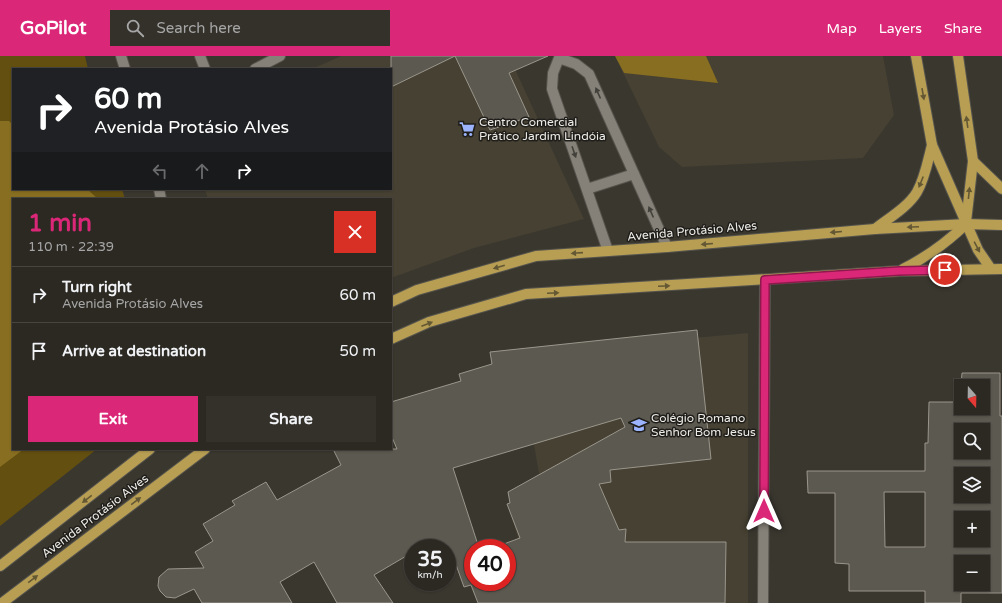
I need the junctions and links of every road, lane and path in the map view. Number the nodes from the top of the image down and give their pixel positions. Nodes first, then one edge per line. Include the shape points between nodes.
1 (121, 56) edge
2 (200, 56) edge
3 (280, 56) edge
4 (916, 56) edge
5 (958, 56) edge
6 (559, 57) edge
7 (125, 68) edge
8 (205, 68) edge
9 (257, 68) edge
10 (932, 145) junction
11 (973, 161) junction
12 (634, 174) junction
13 (586, 189) junction
14 (1002, 189) edge
15 (966, 224) junction
16 (1002, 225) edge
17 (875, 229) junction
18 (667, 247) junction
19 (608, 251) junction
20 (991, 269) junction
21 (1002, 269) edge
22 (899, 271) junction
23 (765, 280) junction
24 (392, 302) edge
25 (392, 339) edge
26 (149, 450) edge
27 (204, 450) edge
28 (0, 566) edge
29 (2, 603) edge
30 (763, 603) edge

1 - 7 street
2 - 8 street
3 - 9 street
4 -> 10 main road
11 -> 5 main road
12 -> 6 street via 589,74 576,64
6 -> 13 street via 553,73 552,89
10 - 15 main road
10 -> 17 main road via 917,192
11 - 14 main road
15 -> 11 main road
12 - 13 street
18 -> 12 street
13 - 19 street
15 - 16 main road, Avenida Protásio Alves
15 -> 17 main road, Avenida Protásio Alves
15 -> 20 main road via 978,250
15 - 22 main road via 944,245
17 -> 18 main road, Avenida Protásio Alves
18 - 19 main road, Avenida Protásio Alves
19 -> 24 main road, Avenida Protásio Alves via 536,256 417,290
20 - 21 main road
20 - 22 main road
22 - 23 main road
25 -> 23 main road via 429,322 526,294
23 - 30 street
26 -> 28 main road, Avenida Protásio Alves
29 -> 27 main road, Avenida Protásio Alves

